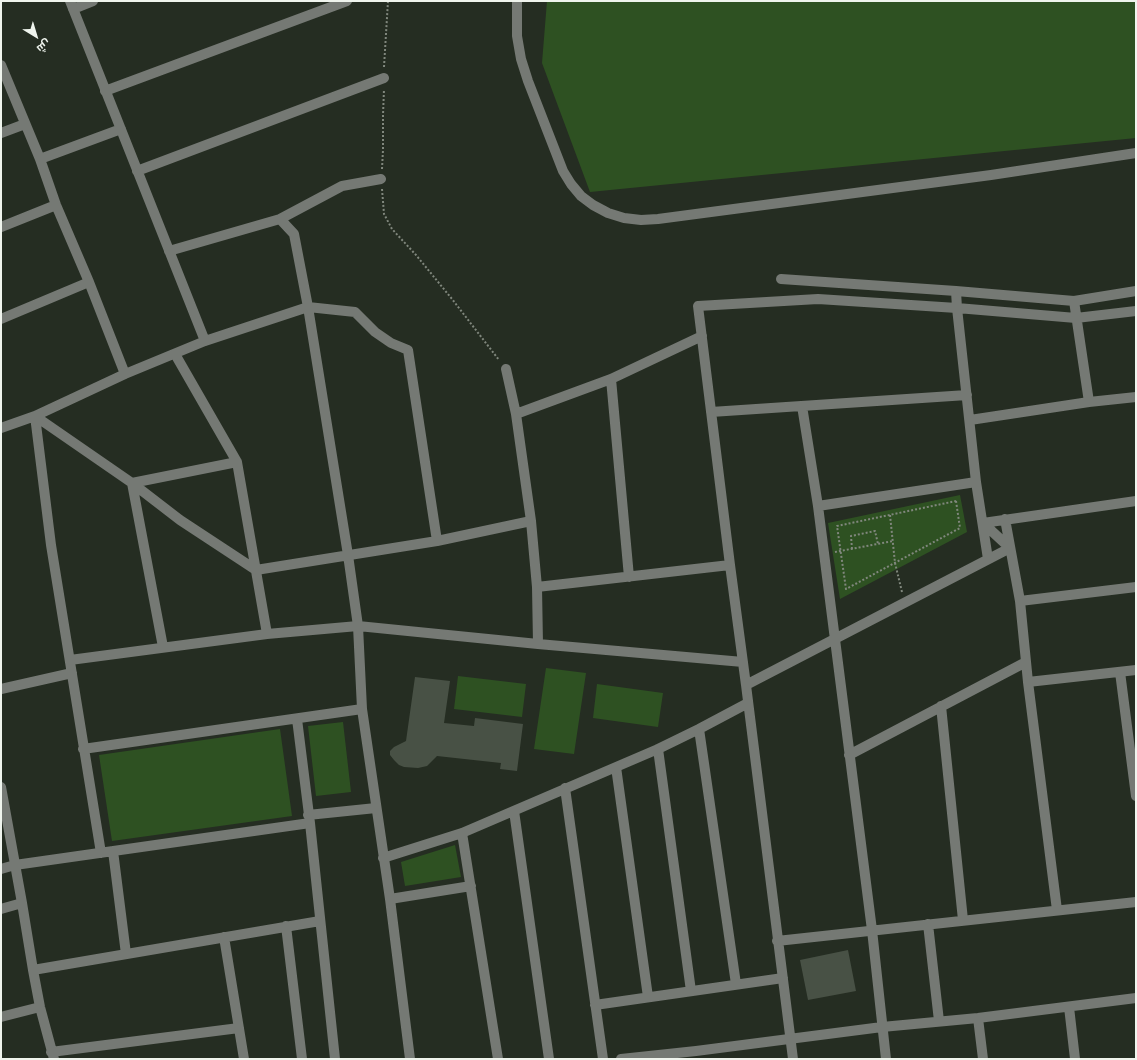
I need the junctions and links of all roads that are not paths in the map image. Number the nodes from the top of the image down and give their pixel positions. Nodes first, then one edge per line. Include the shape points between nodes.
1 (93, 1) edge
2 (347, 1) edge
3 (517, 1) edge
4 (71, 5) edge
5 (1, 66) edge
6 (384, 78) road end
7 (105, 91) junction
8 (25, 124) junction
9 (121, 129) junction
10 (1, 133) edge
11 (1136, 153) edge
12 (40, 159) junction
13 (137, 171) junction
14 (381, 179) road end
15 (56, 205) junction
16 (280, 219) junction
17 (1, 227) edge
18 (169, 251) junction
19 (781, 278) dead end
20 (89, 282) junction
21 (956, 291) junction
22 (1136, 291) edge
23 (1074, 301) junction
24 (308, 307) junction
25 (957, 308) junction
26 (1136, 311) edge
27 (1076, 318) junction
28 (1, 319) edge
29 (702, 336) junction
30 (205, 342) junction
31 (175, 354) junction
32 (506, 369) road end
33 (125, 374) junction
34 (611, 378) junction
35 (967, 396) junction
36 (1136, 397) edge
37 (1089, 402) junction
38 (802, 406) junction
39 (712, 412) junction
40 (516, 414) junction
41 (35, 416) junction
42 (970, 420) junction
43 (1, 428) edge
44 (237, 462) junction
45 (976, 482) junction
46 (132, 483) junction
47 (1136, 501) edge
48 (818, 506) junction
49 (1006, 520) junction
50 (531, 521) junction
51 (983, 523) junction
52 (998, 536) junction
53 (437, 541) junction
54 (1010, 548) junction
55 (348, 555) junction
56 (988, 559) junction
57 (730, 566) junction
58 (256, 570) junction
59 (629, 577) junction
60 (537, 587) junction
61 (1136, 588) edge
62 (1020, 601) junction
63 (358, 626) junction
64 (267, 634) junction
65 (834, 639) junction
66 (538, 644) junction
67 (163, 647) junction
68 (70, 660) junction
69 (743, 662) junction
70 (1026, 662) junction
71 (1136, 670) edge
72 (1120, 672) junction
73 (72, 673) junction
74 (1028, 682) junction
75 (746, 685) junction
76 (1, 689) edge
77 (748, 703) junction
78 (941, 706) junction
79 (362, 709) junction
80 (297, 718) junction
81 (699, 730) junction
82 (83, 749) junction
83 (658, 749) junction
84 (849, 755) junction
85 (616, 768) junction
86 (1, 788) edge
87 (565, 788) junction
88 (1136, 796) edge
89 (376, 808) junction
90 (514, 811) junction
91 (309, 819) junction
92 (462, 833) junction
93 (113, 851) junction
94 (101, 853) junction
95 (383, 858) junction
96 (15, 865) junction
97 (1, 870) edge
98 (471, 886) junction
99 (390, 899) junction
100 (1136, 902) edge
101 (22, 903) junction
102 (1, 909) edge
103 (1056, 910) junction
104 (963, 920) junction
105 (320, 921) junction
106 (928, 924) junction
107 (286, 926) junction
108 (872, 930) junction
109 (224, 937) junction
110 (777, 940) junction
111 (126, 954) junction
112 (33, 970) junction
113 (783, 978) junction
114 (736, 984) junction
115 (691, 991) junction
116 (648, 997) junction
117 (1136, 998) edge
118 (595, 1005) junction
119 (1069, 1006) junction
120 (40, 1007) junction
121 (1, 1017) edge
122 (978, 1018) junction
123 (939, 1021) junction
124 (882, 1027) junction
125 (239, 1028) junction
126 (790, 1039) junction
127 (52, 1055) edge
128 (696, 1055) edge
129 (244, 1059) edge
130 (302, 1059) edge
131 (335, 1059) edge
132 (410, 1059) edge
133 (498, 1059) edge
134 (549, 1059) edge
135 (603, 1059) edge
136 (621, 1059) edge
137 (792, 1059) edge
138 (886, 1059) edge
139 (983, 1059) edge
140 (1075, 1059) edge

1 - 4 street
2 - 7 street
3 - 11 street via 517,36 521,59 563,171 581,196 608,213 624,218 658,219
4 - 7 street
5 - 8 street
6 - 13 street
7 - 9 street
8 - 10 street
8 - 12 street
9 - 12 street
9 - 13 street
12 - 15 street
13 - 18 street
14 - 16 street via 342,186
15 - 17 street
15 - 20 street
16 - 18 street
16 - 24 street via 294,234
18 - 30 street
19 - 21 street
20 - 28 street
20 - 33 street
21 - 23 street
21 - 25 street
22 - 23 street
23 - 27 street
24 - 30 street
24 - 53 street via 355,312 386,340 408,350
24 - 55 street
25 - 27 street
25 - 29 street via 818,299 698,306
25 - 35 street
26 - 27 street
27 - 37 street
29 - 34 street
29 - 39 street
30 - 31 street
31 - 33 street
31 - 44 street
32 - 40 street
33 - 41 street
34 - 40 street
34 - 59 street
35 - 38 street
35 - 42 street
36 - 37 street
37 - 42 street
38 - 39 street
38 - 48 street
39 - 57 street
40 - 50 street
41 - 43 street
41 - 46 street
41 - 68 street via 51,546
42 - 45 street
44 - 46 street
44 - 58 street
45 - 48 street
45 - 51 street
46 - 58 street via 180,520
46 - 67 street
47 - 49 street
48 - 65 street
49 - 51 street
49 - 52 street
49 - 54 street
50 - 53 street
50 - 60 street
51 - 52 street
51 - 56 street
52 - 54 street
52 - 56 street
53 - 55 street
54 - 56 street
54 - 62 street
55 - 58 street
55 - 63 street
56 - 65 street
57 - 59 street
57 - 69 street
58 - 64 street
59 - 60 street
60 - 66 street
61 - 62 street
62 - 70 street
63 - 64 street
63 - 66 street
63 - 79 street
64 - 67 street
65 - 75 street
65 - 84 street
66 - 69 street
67 - 68 street
68 - 73 street
69 - 75 street
70 - 74 street
70 - 78 street
71 - 72 street
72 - 74 street
72 - 88 street
73 - 76 street
73 - 82 street
74 - 103 street
75 - 77 street
77 - 81 street
77 - 110 street
78 - 84 street
78 - 104 street
79 - 80 street
79 - 89 street
80 - 82 street
80 - 91 street
81 - 83 street
81 - 114 street
82 - 94 street
83 - 85 street
83 - 115 street
84 - 108 street
85 - 87 street
85 - 116 street
86 - 96 street
87 - 90 street
87 - 118 street
89 - 91 street
89 - 95 street
90 - 92 street
90 - 134 street
91 - 93 street
91 - 105 street
92 - 95 street
92 - 98 street
93 - 94 street
93 - 111 street
94 - 96 street
95 - 99 street
96 - 97 street
96 - 101 street
98 - 99 street
98 - 133 street
99 - 132 street
100 - 103 street
101 - 102 street
101 - 112 street
103 - 104 street
104 - 106 street
105 - 107 street
105 - 131 street
106 - 108 street
106 - 123 street
107 - 109 street
107 - 130 street
108 - 110 street
108 - 124 street
109 - 111 street
109 - 125 street
110 - 113 street
111 - 112 street
112 - 120 street
113 - 114 street
113 - 126 street
114 - 115 street
115 - 116 street
116 - 118 street
117 - 119 street
118 - 135 street
119 - 122 street
119 - 140 street
120 - 121 street
120 - 127 street
122 - 123 street
122 - 139 street
123 - 124 street
124 - 126 street
124 - 138 street
125 - 127 street
125 - 129 street
126 - 128 street
126 - 137 street
128 - 136 street

